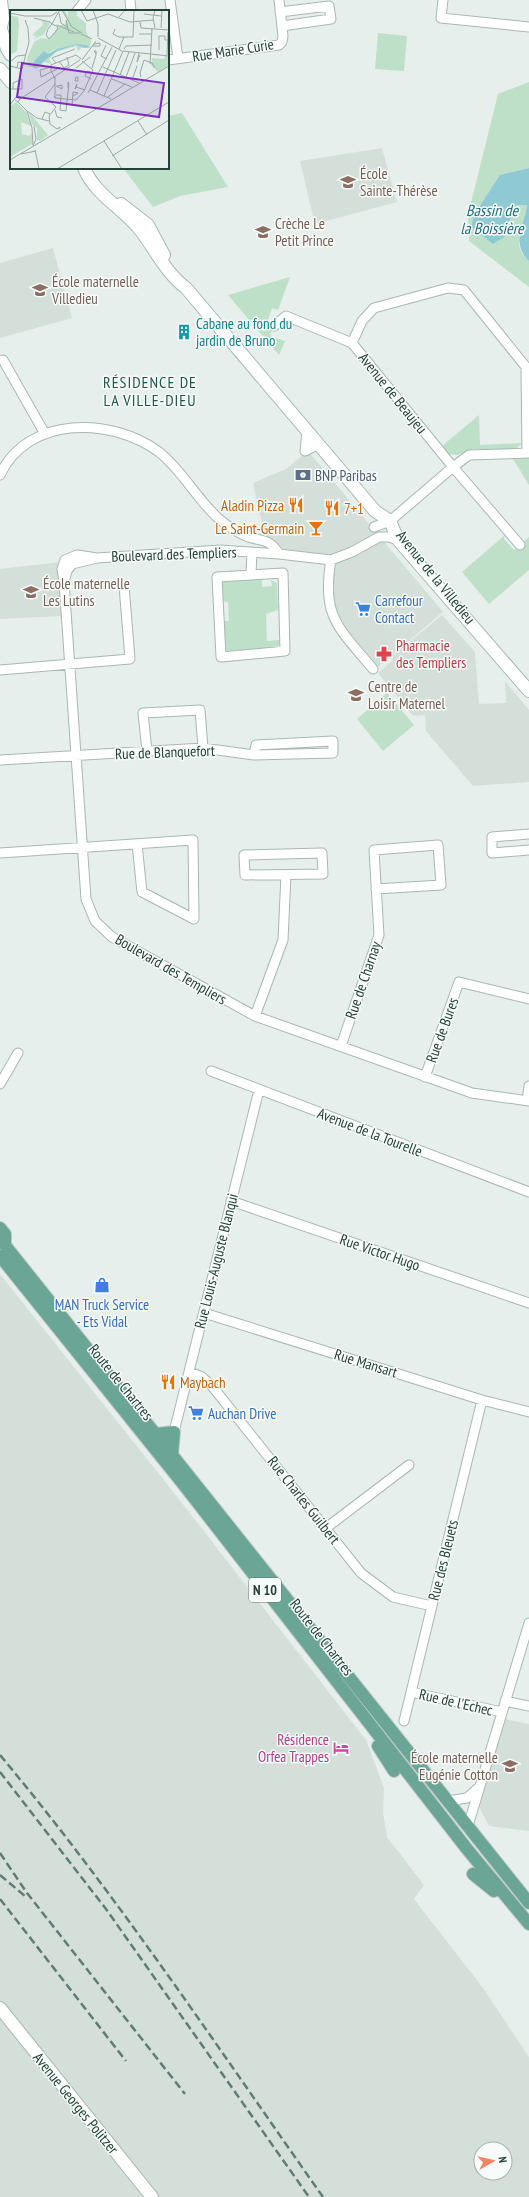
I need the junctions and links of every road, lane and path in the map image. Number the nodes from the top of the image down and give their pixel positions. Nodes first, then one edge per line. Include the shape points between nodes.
1 (1, 0) edge
2 (86, 0) edge
3 (130, 0) edge
4 (170, 0) edge
5 (279, 0) edge
6 (442, 0) edge
7 (78, 10) edge
8 (131, 10) edge
9 (280, 12) junction
10 (282, 26) junction
11 (529, 27) edge
12 (0, 29) edge
13 (10, 53) edge
14 (178, 58) junction
15 (169, 60) edge
16 (0, 69) edge
17 (10, 81) edge
18 (84, 169) edge
19 (89, 169) edge
20 (132, 222) junction
21 (148, 225) junction
22 (186, 288) junction
23 (274, 326) dead end
24 (352, 343) junction
25 (3, 360) dead end
26 (292, 412) junction
27 (45, 434) junction
28 (528, 453) edge
29 (453, 467) junction
30 (0, 475) edge
31 (375, 511) junction
32 (390, 521) junction
33 (374, 527) junction
34 (247, 537) junction
35 (379, 537) junction
36 (398, 540) junction
37 (366, 543) junction
38 (520, 545) dead end
39 (252, 552) junction
40 (268, 553) junction
41 (279, 554) junction
42 (331, 560) junction
43 (251, 574) junction
44 (124, 586) dead end
45 (480, 634) junction
46 (70, 664) junction
47 (373, 669) dead end
48 (0, 670) edge
49 (529, 691) edge
50 (203, 748) junction
51 (147, 751) junction
52 (254, 755) junction
53 (75, 756) junction
54 (0, 760) edge
55 (529, 834) edge
56 (137, 844) junction
57 (81, 847) junction
58 (529, 850) edge
59 (0, 853) edge
60 (286, 874) junction
61 (376, 890) junction
62 (529, 999) edge
63 (255, 1016) junction
64 (340, 1046) junction
65 (18, 1053) dead end
66 (211, 1071) dead end
67 (425, 1077) junction
68 (0, 1084) edge
69 (529, 1086) edge
70 (259, 1090) junction
71 (528, 1101) edge
72 (529, 1192) edge
73 (231, 1201) junction
74 (0, 1228) edge
75 (2, 1246) edge
76 (529, 1303) edge
77 (204, 1312) junction
78 (189, 1372) junction
79 (482, 1400) junction
80 (529, 1412) edge
81 (174, 1432) junction
82 (156, 1434) junction
83 (172, 1455) junction
84 (409, 1465) dead end
85 (326, 1528) junction
86 (432, 1606) junction
87 (529, 1623) edge
88 (411, 1692) junction
89 (505, 1701) junction
90 (529, 1706) edge
91 (502, 1712) junction
92 (366, 1720) junction
93 (404, 1721) dead end
94 (394, 1771) dead end
95 (480, 1786) junction
96 (448, 1801) junction
97 (468, 1826) junction
98 (473, 1874) dead end
99 (529, 1903) edge
100 (521, 1915) junction
101 (529, 1924) edge
102 (0, 2008) edge
103 (152, 2197) edge

1 - 12 street via 3,20
2 - 7 street
3 - 8 street
4 - 14 street
5 - 9 street, Rue Marie Curie
6 - 11 street via 441,18
9 - 10 street, Rue Marie Curie
9 - 10 street, Rue Marie Curie via 329,6 331,19
10 - 14 street, Rue Marie Curie via 282,42 279,45
12 - 13 street
14 - 15 street, Rue Marie Curie
16 - 17 street
18 - 20 street, Avenue de la Villedieu via 87,176
19 - 21 street, Avenue de la Villedieu via 119,202
20 - 21 street
20 - 22 street, Avenue de la Villedieu via 141,231 160,262
21 - 22 street, Avenue de la Villedieu via 166,260 183,279
22 - 26 street, Avenue de la Villedieu
23 - 24 street via 286,316
24 - 28 street, Avenue de Beaujeu via 362,321 374,308 448,288 464,290 526,367
24 - 29 street, Avenue de Beaujeu
25 - 27 street
26 - 31 street, Avenue de la Villedieu
26 - 32 street, Avenue de la Villedieu via 309,425 369,491
27 - 30 street via 22,446
27 - 34 street via 71,428 101,428 116,430 148,446 167,460 217,517
28 - 29 street via 469,455
29 - 32 street
29 - 38 street, Avenue de Beaujeu
31 - 32 street, Avenue de la Villedieu
31 - 33 street
32 - 33 street
32 - 35 street
32 - 36 street, Avenue de la Villedieu
32 - 45 street, Avenue de la Villedieu via 442,581
33 - 37 street
34 - 40 street
34 - 41 street via 263,539
35 - 36 street
35 - 37 street, Boulevard des Templiers
36 - 45 street, Avenue de la Villedieu
37 - 42 street, Boulevard des Templiers
39 - 40 street, Boulevard des Templiers
39 - 43 street
39 - 46 street, Boulevard des Templiers via 221,550 98,558 77,555 65,560 62,569
40 - 41 street, Boulevard des Templiers
41 - 42 street, Boulevard des Templiers
42 - 47 street via 328,580 330,611 336,624
43 - 43 street via 217,577 221,656 285,651 282,573
44 - 46 street via 130,659
45 - 49 street, Avenue de la Villedieu
46 - 48 street
46 - 53 street, Boulevard des Templiers
50 - 51 street, Rue de Blanquefort
50 - 51 street via 200,710 143,713
50 - 52 street, Rue de Blanquefort
51 - 53 street, Rue de Blanquefort
52 - 52 street, Rue de Blanquefort via 256,744 333,741 333,754
53 - 54 street, Rue de Blanquefort
53 - 57 street, Boulevard des Templiers
55 - 58 street via 492,837 492,852
56 - 56 street via 142,892 194,919 193,840
56 - 57 street
57 - 59 street
57 - 63 street, Boulevard des Templiers via 86,899 95,921 112,937
60 - 60 street via 323,874 322,853 244,855 245,875
60 - 63 street via 283,940
61 - 61 street, Rue de Charnay via 441,884 438,845 374,850
61 - 64 street, Rue de Charnay via 379,935
62 - 67 street, Rue de Bures via 459,982
63 - 64 street, Boulevard des Templiers
64 - 67 street, Boulevard des Templiers
65 - 68 street
66 - 70 street, Avenue de la Tourelle
67 - 71 street, Boulevard des Templiers via 472,1093
69 - 71 street
70 - 72 street, Avenue de la Tourelle
70 - 73 street, Rue Louis-Auguste Blanqui
73 - 76 street, Rue Victor Hugo
73 - 77 street, Rue Louis-Auguste Blanqui
74 - 75 main road via 5,1234
75 - 82 main road, Route de Chartres / N 10
75 - 92 main road, Route de Chartres / N 10
77 - 78 street, Rue Louis-Auguste Blanqui
77 - 79 street, Rue Mansart
78 - 81 street, Rue Louis-Auguste Blanqui
78 - 85 street, Rue Charles Guilbert via 202,1377 212,1386
79 - 80 street, Rue Mansart
79 - 86 street, Rue des Bleuets
81 - 82 main road
81 - 83 main road
82 - 83 main road, Route de Chartres / N 10
83 - 96 main road, Route de Chartres / N 10
84 - 85 street
85 - 86 street, Rue Charles Guilbert via 361,1573 379,1588 393,1597
86 - 88 street, Rue des Bleuets
87 - 89 street
88 - 91 street, Rue de l'Echec
88 - 93 street, Rue des Bleuets
89 - 90 street
89 - 91 street
91 - 95 street
92 - 94 main road via 371,1736
92 - 100 main road, Route de Chartres / N 10
95 - 96 street via 467,1798
95 - 97 street
96 - 97 main road, Route de Chartres / N 10
97 - 99 main road, Route de Chartres / N 10
98 - 100 main road via 490,1887 509,1909
100 - 101 main road, Route de Chartres / N 10
102 - 103 street, Avenue Georges Politzer

